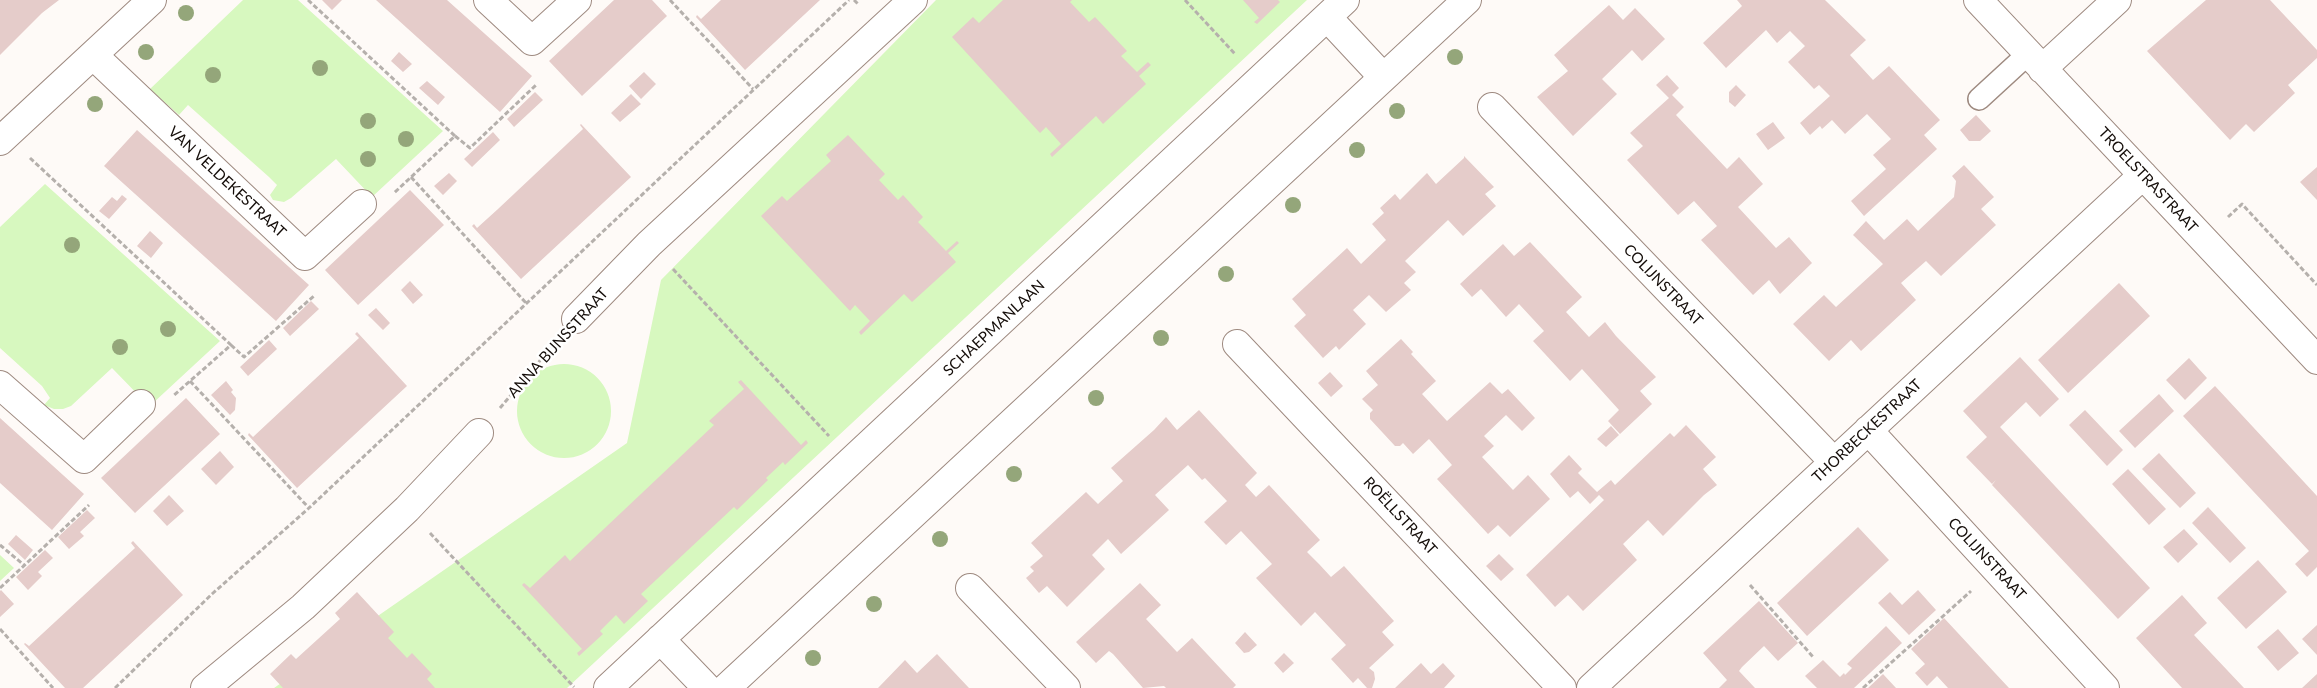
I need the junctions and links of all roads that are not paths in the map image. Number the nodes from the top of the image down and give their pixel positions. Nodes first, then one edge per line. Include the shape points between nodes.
1 (152, 0) edge
2 (488, 0) edge
3 (576, 0) edge
4 (913, 0) edge
5 (1467, 0) edge
6 (1978, 0) edge
7 (2117, 0) edge
8 (1336, 8) edge
9 (93, 55) junction
10 (2035, 62) junction
11 (1384, 77) junction
12 (1979, 100) dead end
13 (1492, 107) dead end
14 (2, 139) edge
15 (2143, 175) junction
16 (362, 204) road end
17 (576, 319) road end
18 (1237, 344) dead end
19 (2317, 360) edge
20 (0, 385) edge
21 (141, 404) road end
22 (1868, 430) junction
23 (479, 433) road end
24 (1834, 462) junction
25 (970, 588) dead end
26 (660, 639) junction
27 (1605, 684) edge
28 (206, 688) edge
29 (608, 688) edge
30 (706, 688) edge
31 (726, 688) edge
32 (1066, 688) edge
33 (1562, 688) edge
34 (2105, 688) edge

1 - 9 street
2 - 3 street via 532,41
4 - 17 street, ANNA BIJNSSTRAAT via 650,244
5 - 11 street
6 - 10 street, TROELSTRASTRAAT
7 - 10 street
8 - 11 street, SCHAEPMANLAAN
8 - 26 street, SCHAEPMANLAAN
9 - 14 street
9 - 16 street, VAN VELDEKESTRAAT via 305,256
10 - 12 lane
10 - 15 street, TROELSTRASTRAAT
11 - 31 street
13 - 24 street, COLIJNSTRAAT
15 - 19 street, TROELSTRASTRAAT
15 - 22 street, THORBECKESTRAAT
18 - 33 street, ROËLLSTRAAT
20 - 21 street via 84,459
22 - 24 street, THORBECKESTRAAT
22 - 34 street, COLIJNSTRAAT
23 - 28 street via 407,508 303,607
24 - 27 street, THORBECKESTRAAT via 1728,561
25 - 32 street
26 - 29 street, SCHAEPMANLAAN
26 - 30 street

